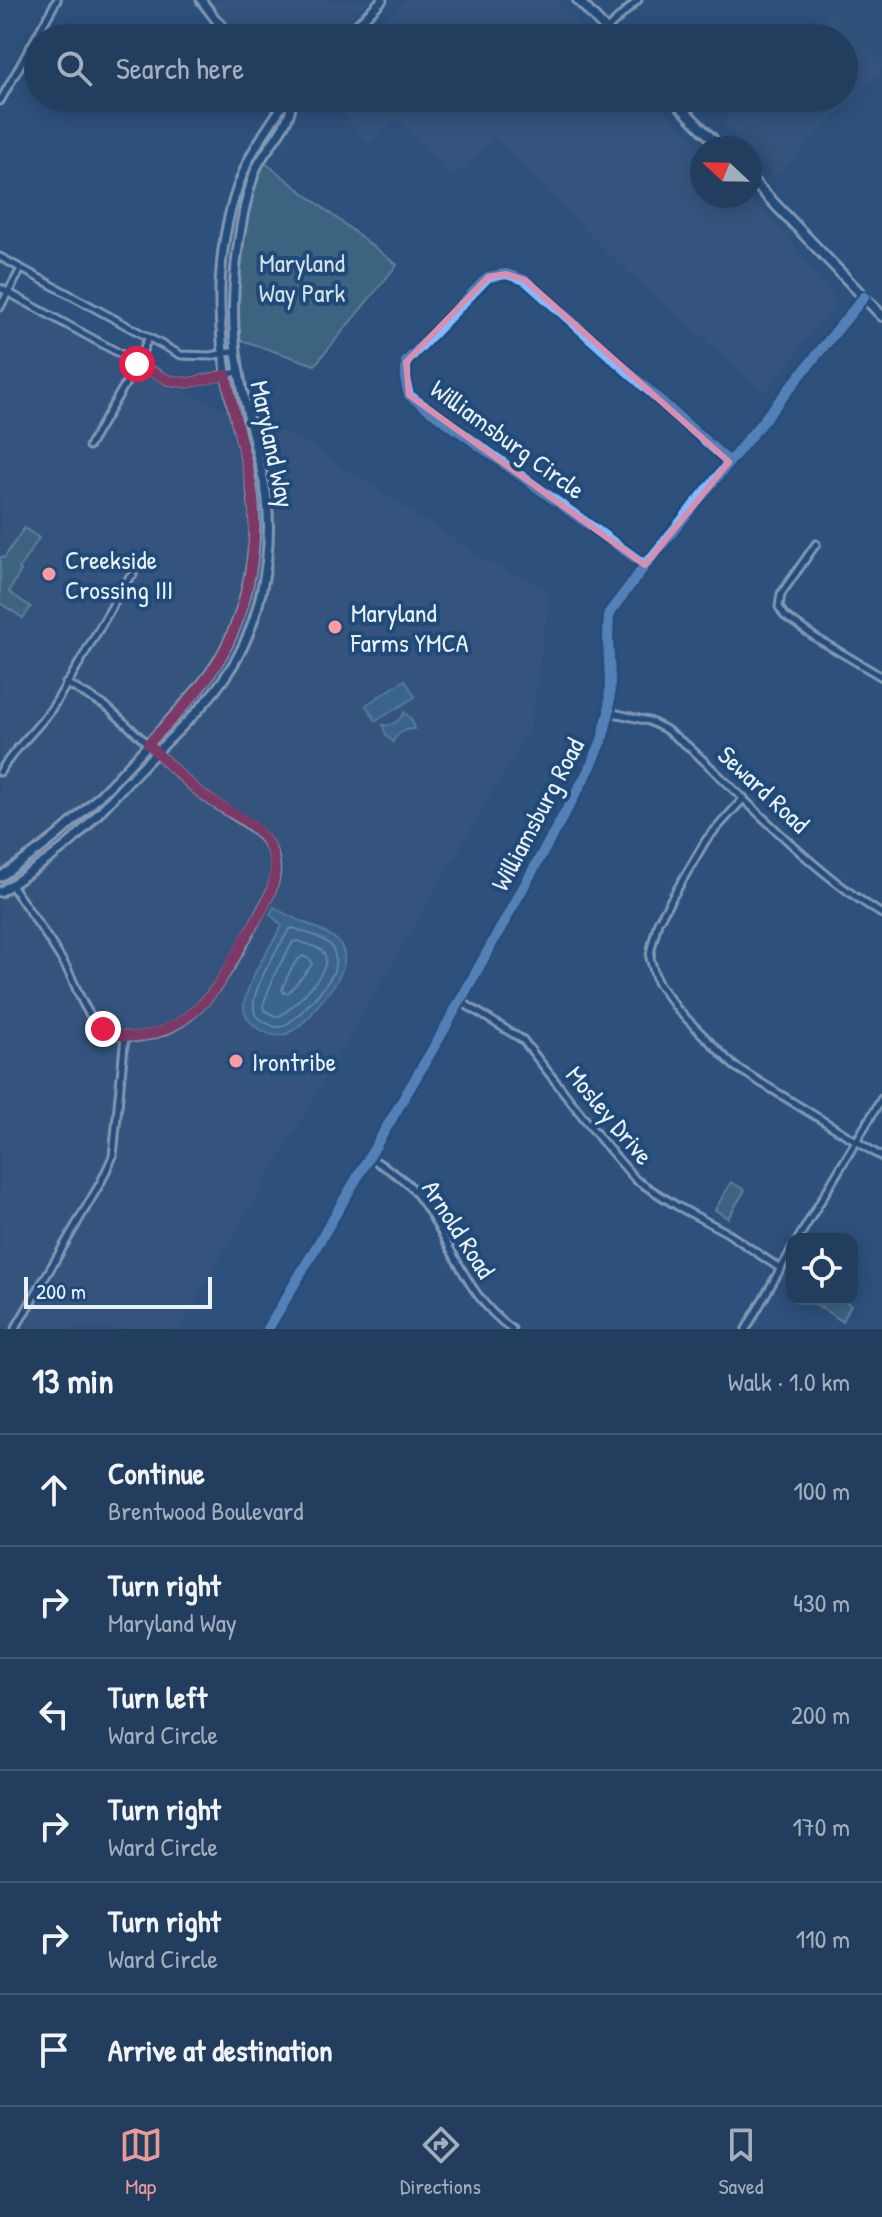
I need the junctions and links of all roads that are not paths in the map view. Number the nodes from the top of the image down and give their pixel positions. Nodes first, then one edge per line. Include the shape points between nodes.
1 (57, 0) edge
2 (201, 0) edge
3 (382, 0) edge
4 (578, 0) edge
5 (638, 0) edge
6 (43, 24) edge
7 (220, 24) edge
8 (358, 24) edge
9 (600, 24) edge
10 (612, 24) edge
11 (24, 58) edge
12 (0, 101) edge
13 (278, 112) edge
14 (291, 112) edge
15 (686, 112) edge
16 (709, 136) edge
17 (762, 191) edge
18 (231, 207) junction
19 (245, 210) junction
20 (0, 257) edge
21 (21, 269) junction
22 (0, 288) edge
23 (7, 292) junction
24 (864, 297) junction
25 (0, 307) edge
26 (882, 316) edge
27 (148, 339) junction
28 (235, 351) junction
29 (222, 354) junction
30 (137, 364) junction
31 (238, 372) junction
32 (226, 375) junction
33 (89, 446) dead end
34 (729, 462) junction
35 (265, 485) junction
36 (251, 487) junction
37 (253, 544) junction
38 (816, 544) dead end
39 (268, 546) junction
40 (645, 565) junction
41 (133, 575) dead end
42 (215, 666) junction
43 (227, 674) junction
44 (882, 677) edge
45 (66, 683) junction
46 (609, 712) junction
47 (148, 744) junction
48 (156, 752) junction
49 (0, 772) edge
50 (744, 798) junction
51 (1, 874) edge
52 (11, 885) junction
53 (0, 892) edge
54 (882, 914) edge
55 (460, 1001) junction
56 (125, 1036) junction
57 (882, 1098) edge
58 (856, 1141) junction
59 (369, 1157) junction
60 (882, 1157) edge
61 (802, 1233) edge
62 (786, 1260) edge
63 (781, 1269) junction
64 (15, 1329) edge
65 (268, 1329) edge
66 (512, 1329) edge
67 (746, 1329) edge

1 - 6 street
2 - 7 main road
3 - 8 main road
4 - 9 main road
5 - 10 street
11 - 12 street
13 - 18 main road, Maryland Way via 247,163
14 - 19 main road, Maryland Way via 256,168
15 - 16 main road
17 - 24 main road
18 - 19 main road
18 - 29 main road, Maryland Way via 222,256
19 - 28 main road, Maryland Way via 236,260
20 - 21 street
21 - 23 street
21 - 27 street
22 - 23 street
23 - 25 street
23 - 30 street
24 - 26 main road
24 - 34 street, Williamsburg Road
27 - 29 street via 181,355
27 - 30 street
28 - 29 street
28 - 31 main road, Maryland Way
29 - 32 main road, Maryland Way
30 - 32 street via 168,380 188,383
30 - 33 street
31 - 32 street
31 - 35 main road, Maryland Way
32 - 36 main road, Maryland Way
34 - 40 street, Williamsburg Road
34 - 40 street, Williamsburg Circle via 525,280 506,274 488,277 406,362 409,395
35 - 36 main road
35 - 39 main road, Maryland Way
36 - 37 main road, Maryland Way
37 - 39 main road
37 - 42 main road, Maryland Way via 243,604
38 - 44 street via 781,594 779,607 816,638
39 - 43 main road, Maryland Way via 259,598
40 - 46 street, Williamsburg Road via 609,613
41 - 45 street
42 - 43 main road
42 - 47 main road, Maryland Way
43 - 48 main road, Maryland Way
45 - 47 street via 107,707
45 - 49 street
46 - 50 street, Seward Road via 665,729
46 - 55 street, Williamsburg Road via 590,768
47 - 48 main road
47 - 51 main road, Maryland Way via 69,826
48 - 52 main road, Maryland Way via 73,839
48 - 56 street via 204,796 258,831 272,854 275,875 259,915 203,1004 165,1029
50 - 54 street, Seward Road via 829,877
50 - 58 street via 706,840 658,922 651,949 654,976 665,996 734,1066
51 - 52 main road
52 - 53 main road, Maryland Way
52 - 56 street via 66,967 89,1014 103,1029
55 - 59 street, Williamsburg Road
55 - 63 street, Mosley Drive via 523,1040 636,1180
56 - 64 street via 113,1156
57 - 58 street
58 - 60 street
58 - 61 street
59 - 65 street, Williamsburg Road
59 - 66 street, Arnold Road via 410,1187 481,1300
62 - 63 street
63 - 67 street

